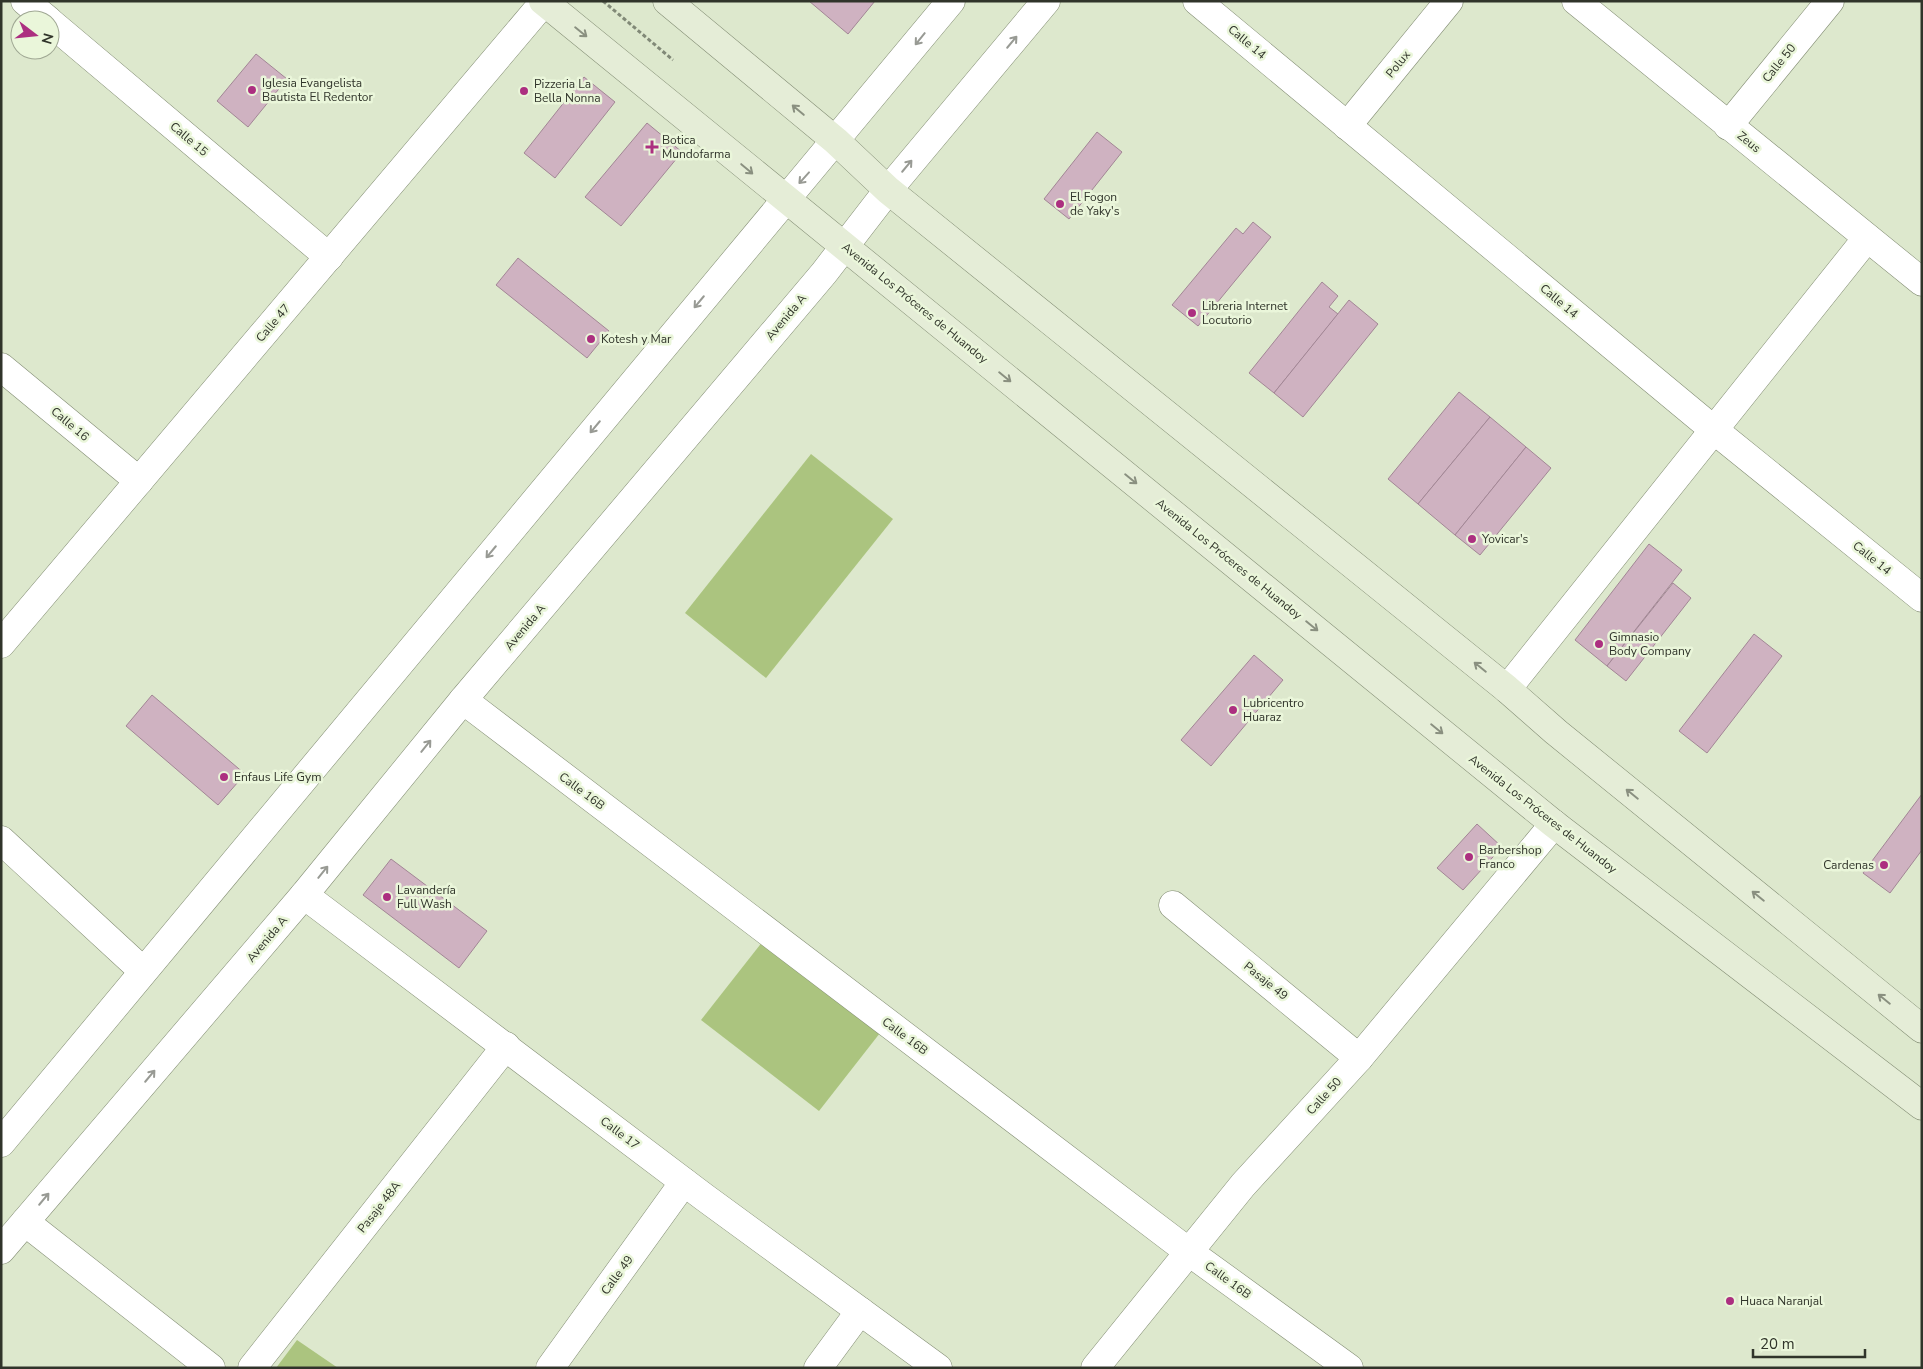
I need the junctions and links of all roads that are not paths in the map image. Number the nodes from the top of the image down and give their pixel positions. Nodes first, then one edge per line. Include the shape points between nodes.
1 (26, 1) edge
2 (667, 1) edge
3 (951, 1) edge
4 (1046, 1) edge
5 (1197, 1) edge
6 (1449, 1) edge
7 (1576, 1) edge
8 (1830, 1) edge
9 (544, 2) edge
10 (36, 10) edge
11 (60, 30) edge
12 (1347, 126) junction
13 (1728, 126) junction
14 (836, 141) junction
15 (888, 190) junction
16 (785, 199) junction
17 (1867, 238) junction
18 (846, 246) junction
19 (329, 257) junction
20 (1922, 282) edge
21 (1, 367) edge
22 (1714, 430) junction
23 (139, 481) junction
24 (1922, 598) edge
25 (1, 644) edge
26 (1507, 689) junction
27 (463, 700) junction
28 (1554, 824) junction
29 (1, 840) edge
30 (304, 895) junction
31 (1172, 905) dead end
32 (143, 971) junction
33 (1922, 1029) edge
34 (506, 1046) junction
35 (1359, 1058) junction
36 (1922, 1106) edge
37 (1, 1143) edge
38 (684, 1182) junction
39 (25, 1222) junction
40 (1, 1250) edge
41 (1189, 1252) junction
42 (860, 1311) junction
43 (211, 1368) edge
44 (252, 1368) edge
45 (550, 1368) edge
46 (818, 1368) edge
47 (938, 1368) edge
48 (1095, 1368) edge
49 (1349, 1368) edge

1 - 10 street, Calle 15
14 -> 2 main road
3 -> 14 street
15 -> 4 street, Avenida A
5 - 12 street, Calle 14
6 - 12 street, Polux
7 - 13 street, Zeus
8 - 13 street, Calle 50
9 -> 16 main road, Avenida Los Próceres de Huandoy
9 - 19 street, Calle 47
11 - 19 street, Calle 15
12 - 22 street, Calle 14
13 - 17 street, Zeus
14 - 15 main road
14 -> 16 street
15 - 18 street, Avenida A
26 -> 15 main road
16 - 18 main road, Avenida Los Próceres de Huandoy
16 -> 32 street
17 - 20 street, Zeus
17 - 22 street
18 - 27 street, Avenida A
18 -> 28 main road, Avenida Los Próceres de Huandoy
19 - 23 street, Calle 47
21 - 23 street, Calle 16
22 - 24 street, Calle 14
22 - 26 street
23 - 25 street, Calle 47
33 -> 26 main road
30 -> 27 street, Avenida A
27 - 41 street, Calle 16B
28 - 35 street, Calle 50
28 - 36 main road, Avenida Los Próceres de Huandoy
29 - 32 street
30 - 34 street, Calle 17
39 -> 30 street, Avenida A
31 - 35 street, Pasaje 49
32 - 37 street
34 - 38 street, Calle 17
34 - 44 street, Pasaje 48A
35 - 41 street, Calle 50 via 1243,1185
38 - 42 street, Calle 17
38 - 45 street, Calle 49
39 - 40 street, Avenida A
39 - 43 street
41 - 48 street, Calle 50
41 - 49 street, Calle 16B
42 - 46 street
42 - 47 street, Calle 17

